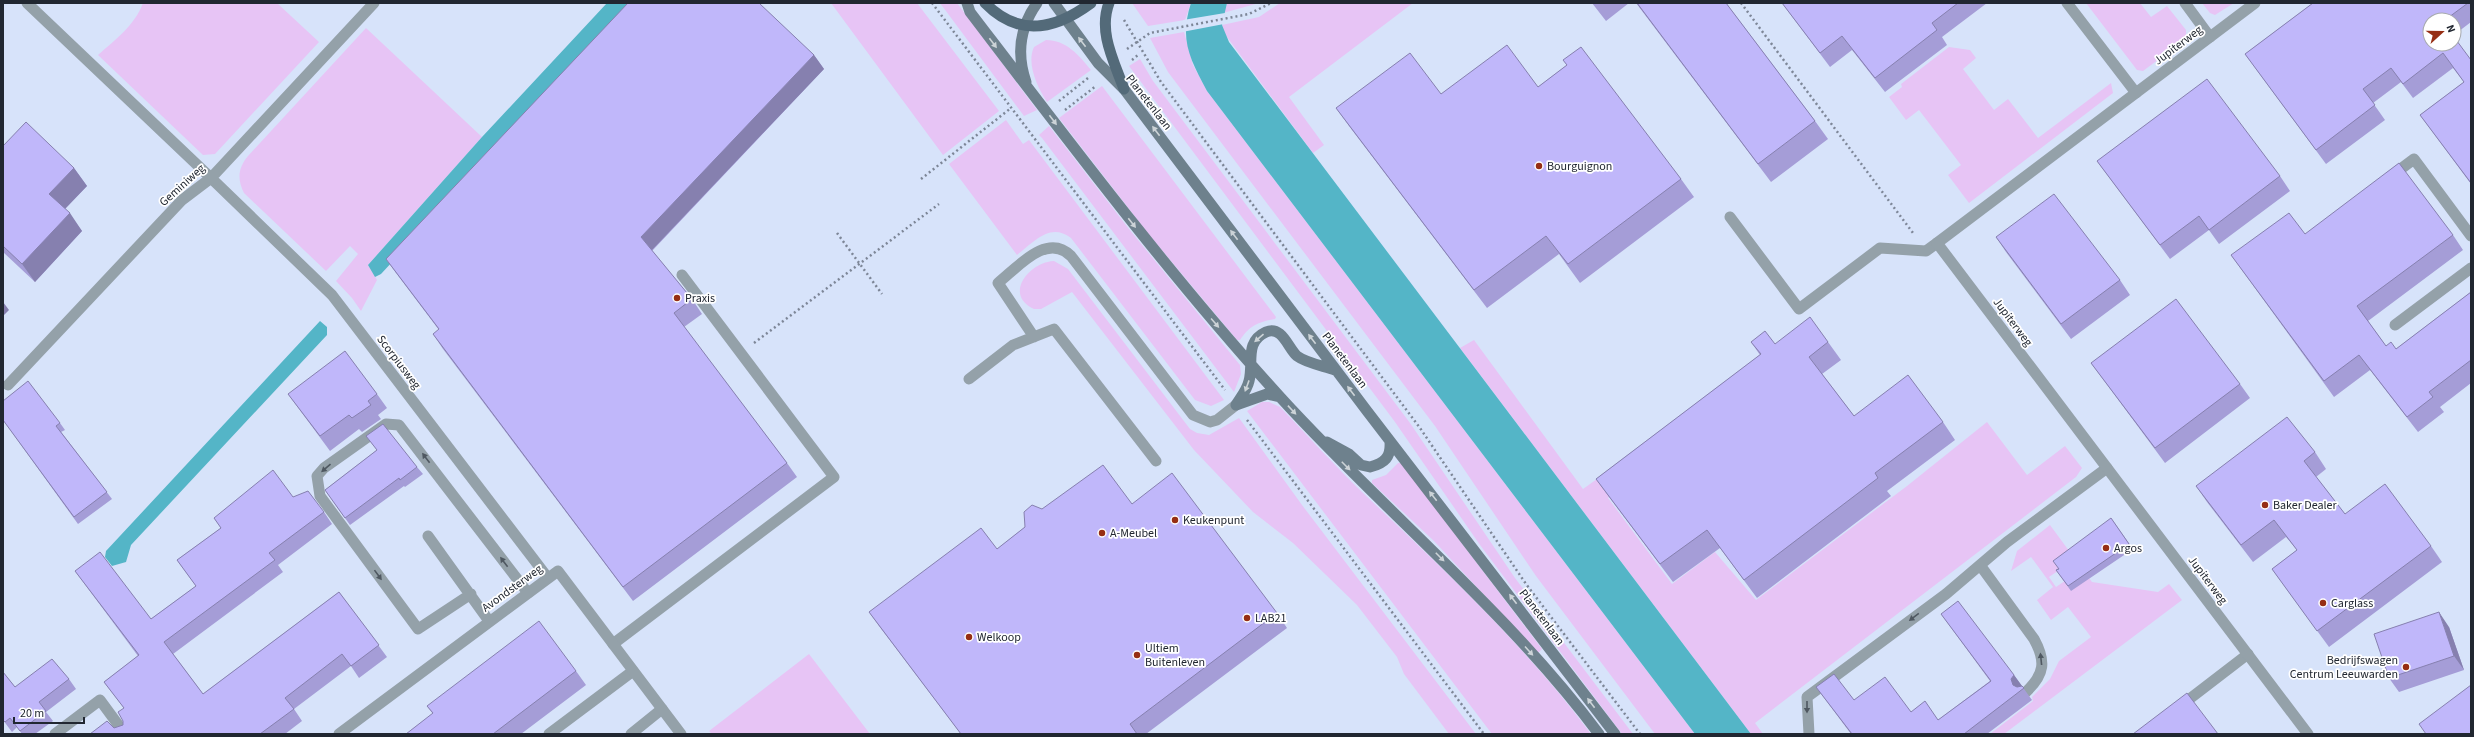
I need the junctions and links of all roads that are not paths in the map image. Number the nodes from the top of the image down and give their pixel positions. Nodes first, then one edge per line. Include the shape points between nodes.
1 (27, 3) edge
2 (374, 3) edge
3 (967, 3) edge
4 (985, 3) edge
5 (1037, 3) edge
6 (1054, 3) edge
7 (1091, 3) edge
8 (1110, 3) edge
9 (2067, 3) edge
10 (2185, 3) edge
11 (2255, 3) edge
12 (1066, 20) junction
13 (1024, 25) junction
14 (2210, 37) junction
15 (1029, 89) junction
16 (1124, 89) junction
17 (2136, 93) junction
18 (210, 178) junction
19 (2383, 182) edge
20 (1730, 217) dead end
21 (2471, 236) edge
22 (1937, 243) junction
23 (2471, 268) edge
24 (682, 275) dead end
25 (2395, 325) dead end
26 (1034, 337) junction
27 (1252, 364) junction
28 (1336, 370) junction
29 (969, 379) dead end
30 (8, 386) dead end
31 (1280, 397) junction
32 (1236, 405) junction
33 (1319, 438) junction
34 (1390, 442) junction
35 (1156, 461) dead end
36 (2107, 468) junction
37 (428, 536) dead end
38 (1980, 565) junction
39 (548, 578) junction
40 (528, 593) junction
41 (471, 594) junction
42 (489, 621) junction
43 (613, 644) junction
44 (2248, 654) junction
45 (632, 671) junction
46 (2026, 692) dead end
47 (2177, 708) edge
48 (662, 709) junction
49 (55, 734) edge
50 (125, 734) edge
51 (339, 734) edge
52 (549, 734) edge
53 (631, 734) edge
54 (681, 734) edge
55 (1599, 734) edge
56 (1615, 734) edge
57 (1809, 734) edge
58 (2308, 734) edge

1 - 18 street, Scorpiusweg
2 - 18 street, Geminiweg
3 -> 15 main road via 970,12
4 - 13 main road via 1002,16
5 - 13 main road
6 - 12 main road, Planetenlaan
7 - 12 main road
8 - 16 main road via 1106,11 1105,28
9 - 17 street
10 - 14 street
11 - 14 street, Jupiterweg
12 - 13 main road via 1048,25
16 -> 12 main road, Planetenlaan via 1103,68
13 - 15 main road via 1020,49 1023,72
14 - 17 street, Jupiterweg
15 -> 27 main road via 1141,234
28 -> 16 main road, Planetenlaan
17 - 22 street, Jupiterweg
18 - 30 street, Geminiweg via 182,200
18 - 39 street, Scorpiusweg via 332,295
19 - 21 street via 2414,159
20 - 22 street via 1799,309 1880,248 1927,251
22 - 36 street, Jupiterweg
23 - 25 street
24 - 43 street via 834,477
26 - 29 street via 1013,345
26 - 32 street via 998,283 1041,249 1054,246 1071,256 1193,415 1210,422 1217,420
26 - 35 street via 1054,329
28 -> 27 main road via 1298,356 1281,335 1271,331 1258,337 1254,342 1251,348
27 - 31 main road
27 -> 32 main road via 1246,391
34 -> 28 main road, Planetenlaan
31 - 32 main road via 1267,394
31 -> 33 main road
33 - 34 main road via 1349,454 1361,465 1370,467 1387,460 1391,453
33 -> 55 main road via 1492,610 1571,697
56 -> 34 main road, Planetenlaan
36 - 38 street
36 - 44 street, Jupiterweg
37 - 41 street
46 -> 38 street via 2037,681 2042,669 2040,651
38 -> 57 street via 1946,594 1807,697
39 - 40 street, Avondsterweg
39 - 43 street, Avondsterweg via 558,571
40 -> 41 street via 399,425 386,424 324,468 317,476 320,496 418,630
40 - 42 street, Avondsterweg
41 - 42 street
42 - 51 street, Avondsterweg
43 - 45 street, Avondsterweg
44 - 47 street
44 - 58 street, Jupiterweg
45 - 48 street, Avondsterweg
45 - 52 street
48 - 53 street
48 - 54 street, Avondsterweg
49 - 50 street via 100,700

